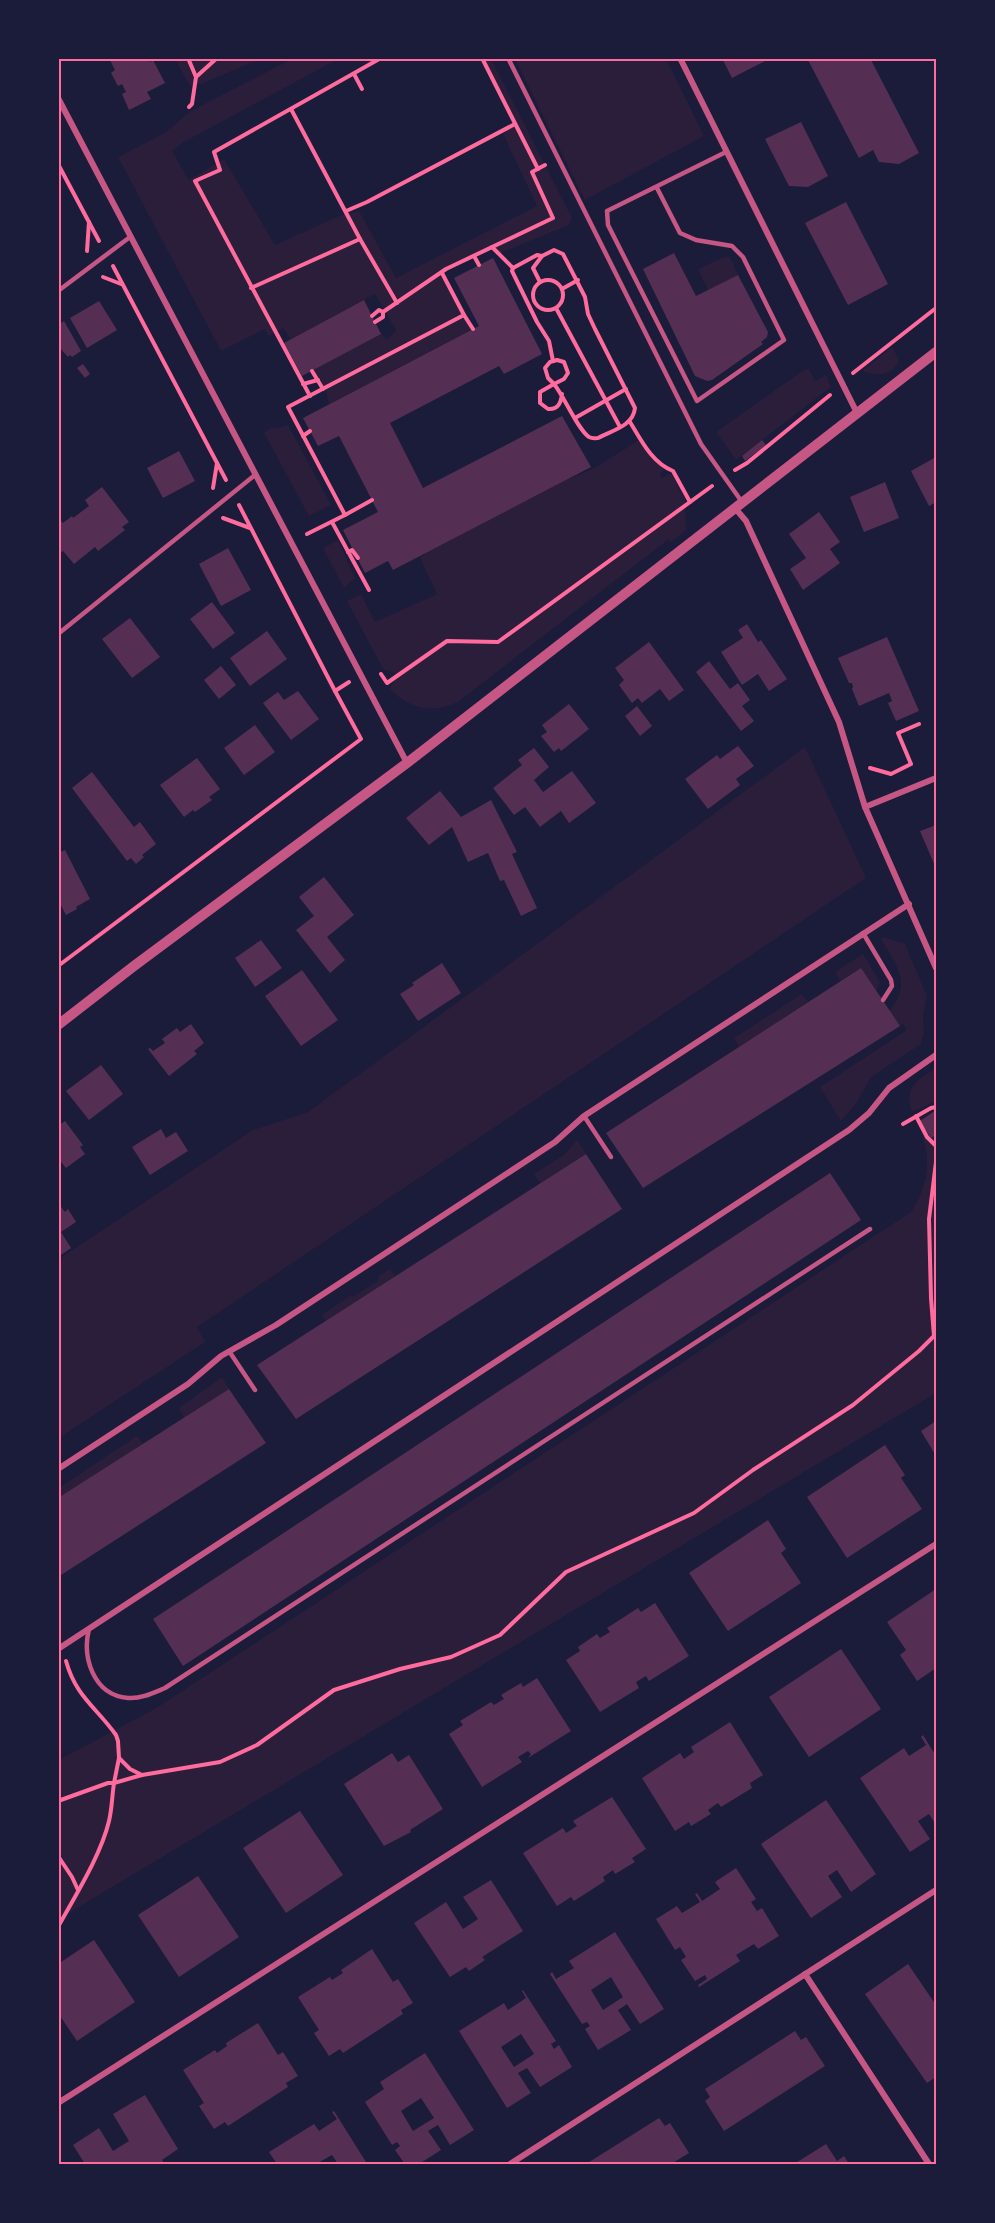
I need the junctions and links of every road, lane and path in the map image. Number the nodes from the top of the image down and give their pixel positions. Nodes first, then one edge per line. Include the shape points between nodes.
1 (188, 58) edge
2 (217, 58) edge
3 (381, 58) edge
4 (482, 58) edge
5 (508, 58) edge
6 (680, 58) edge
7 (354, 74) junction
8 (196, 76) junction
9 (362, 89) dead end
10 (58, 98) edge
11 (189, 107) dead end
12 (291, 109) junction
13 (515, 124) junction
14 (726, 152) junction
15 (58, 164) edge
16 (545, 165) dead end
17 (538, 169) junction
18 (657, 188) junction
19 (346, 211) junction
20 (89, 222) junction
21 (130, 237) junction
22 (360, 239) junction
23 (492, 247) junction
24 (106, 254) junction
25 (540, 255) junction
26 (474, 256) junction
27 (479, 265) dead end
28 (513, 268) junction
29 (86, 270) junction
30 (442, 273) junction
31 (578, 280) junction
32 (540, 282) junction
33 (251, 288) junction
34 (562, 289) junction
35 (58, 291) edge
36 (397, 303) junction
37 (556, 308) junction
38 (936, 308) edge
39 (383, 312) junction
40 (464, 315) junction
41 (372, 316) dead end
42 (375, 322) dead end
43 (473, 329) dead end
44 (936, 352) edge
45 (553, 361) junction
46 (312, 371) dead end
47 (318, 380) junction
48 (843, 383) junction
49 (303, 384) junction
50 (554, 384) junction
51 (323, 389) junction
52 (626, 389) junction
53 (562, 394) junction
54 (310, 396) junction
55 (606, 401) junction
56 (857, 413) junction
57 (575, 418) junction
58 (630, 422) junction
59 (620, 427) junction
60 (310, 431) dead end
61 (303, 436) junction
62 (255, 475) junction
63 (724, 478) junction
64 (233, 494) junction
65 (372, 500) dead end
66 (690, 502) junction
67 (739, 505) junction
68 (209, 513) junction
69 (345, 515) junction
70 (332, 522) junction
71 (251, 528) junction
72 (307, 534) dead end
73 (348, 552) junction
74 (358, 558) dead end
75 (369, 590) dead end
76 (58, 634) edge
77 (360, 675) junction
78 (335, 691) junction
79 (919, 724) dead end
80 (407, 763) junction
81 (870, 768) dead end
82 (936, 778) edge
83 (866, 807) junction
84 (909, 904) junction
85 (863, 933) junction
86 (58, 966) edge
87 (936, 968) edge
88 (883, 1000) dead end
89 (58, 1025) edge
90 (936, 1055) edge
91 (936, 1107) edge
92 (584, 1116) junction
93 (916, 1116) junction
94 (903, 1124) dead end
95 (936, 1145) edge
96 (936, 1155) edge
97 (610, 1157) dead end
98 (936, 1162) edge
99 (870, 1229) dead end
100 (935, 1335) edge
101 (229, 1351) junction
102 (255, 1390) dead end
103 (58, 1469) edge
104 (936, 1544) edge
105 (89, 1629) junction
106 (60, 1648) edge
107 (119, 1758) junction
108 (142, 1775) junction
109 (114, 1784) junction
110 (58, 1801) edge
111 (58, 1856) edge
112 (936, 1890) edge
113 (78, 1891) junction
114 (58, 1927) edge
115 (805, 1974) junction
116 (58, 2103) edge
117 (510, 2164) edge
118 (929, 2164) edge

1 - 8 path
2 - 8 path
3 - 7 path
4 - 13 path
5 - 63 lane via 701,444
6 - 14 street
7 - 9 path
7 - 12 path
8 - 11 path
10 - 21 street
12 - 19 path
12 - 33 path via 214,152 220,170 195,181
13 - 17 path
13 - 19 path
14 - 18 lane
14 - 48 street
15 - 20 path
16 - 17 path
17 - 23 path via 532,172 553,218
18 - 18 lane via 607,211 608,225 697,400 784,340 743,257 732,246 680,233
19 - 22 path
20 - 24 path
20 - 29 path
21 - 24 lane
21 - 62 street
22 - 33 path
22 - 36 path
23 - 26 path
23 - 28 path
24 - 29 lane
24 - 64 path
25 - 28 path
25 - 31 path via 559,250
25 - 32 path via 533,268
26 - 27 path
26 - 30 path
28 - 45 path via 512,274 549,341
29 - 35 lane
30 - 36 path
30 - 40 path
31 - 34 path
31 - 52 path via 588,314
32 - 34 path via 552,280
32 - 37 path via 534,292 535,301 542,309
33 - 49 path
34 - 37 path via 563,298
36 - 39 path
37 - 55 path
38 - 48 path
39 - 41 path via 379,310
39 - 42 path via 383,317
40 - 43 path
40 - 51 path
44 - 56 street
45 - 50 path via 546,372
45 - 50 path via 564,362 568,369 567,376
46 - 47 path
47 - 49 path
47 - 51 path
48 - 56 street
48 - 63 path
49 - 54 path
50 - 53 path
50 - 53 path via 540,393 542,405 548,409 558,406
51 - 54 path
52 - 55 path
52 - 58 path via 635,408
53 - 57 path
54 - 61 path via 288,408
55 - 57 path
55 - 59 path
56 - 67 street
57 - 59 path via 593,438
58 - 59 path
58 - 66 path via 652,456 673,471
60 - 61 path
61 - 69 path
62 - 64 lane
62 - 77 street
63 - 66 path
63 - 67 lane
64 - 68 lane
64 - 71 path
65 - 69 path
66 - 77 path via 498,642 447,641 387,684 376,666
67 - 80 street
67 - 83 street via 844,736
68 - 71 path
68 - 76 lane
69 - 70 path
70 - 72 path
70 - 73 path
71 - 78 path
73 - 74 path via 352,550
73 - 75 path
77 - 78 path
77 - 80 street
78 - 86 path via 361,739
79 - 81 path via 898,733 911,764 891,774
80 - 89 street
82 - 83 street
83 - 84 street
84 - 85 street
84 - 87 street
85 - 88 lane via 891,980 892,986
85 - 92 street
90 - 105 street via 889,1088 849,1130
91 - 93 path
92 - 97 lane
92 - 101 street via 545,1149 276,1325
93 - 94 path
93 - 95 path
95 - 96 path
98 - 100 path via 929,1219
99 - 105 lane via 165,1688 128,1698 101,1686 88,1660 85,1645
100 - 108 path via 853,1405 694,1513 566,1572 500,1635 451,1657 334,1690 257,1745 219,1762
101 - 102 lane
101 - 103 street via 188,1384
104 - 116 street
105 - 106 street
106 - 107 path via 82,1695 116,1735
107 - 108 path
107 - 109 path
108 - 109 path
109 - 110 path
109 - 113 path via 105,1834
111 - 113 path
112 - 115 street
113 - 114 path
115 - 117 street
115 - 118 street

